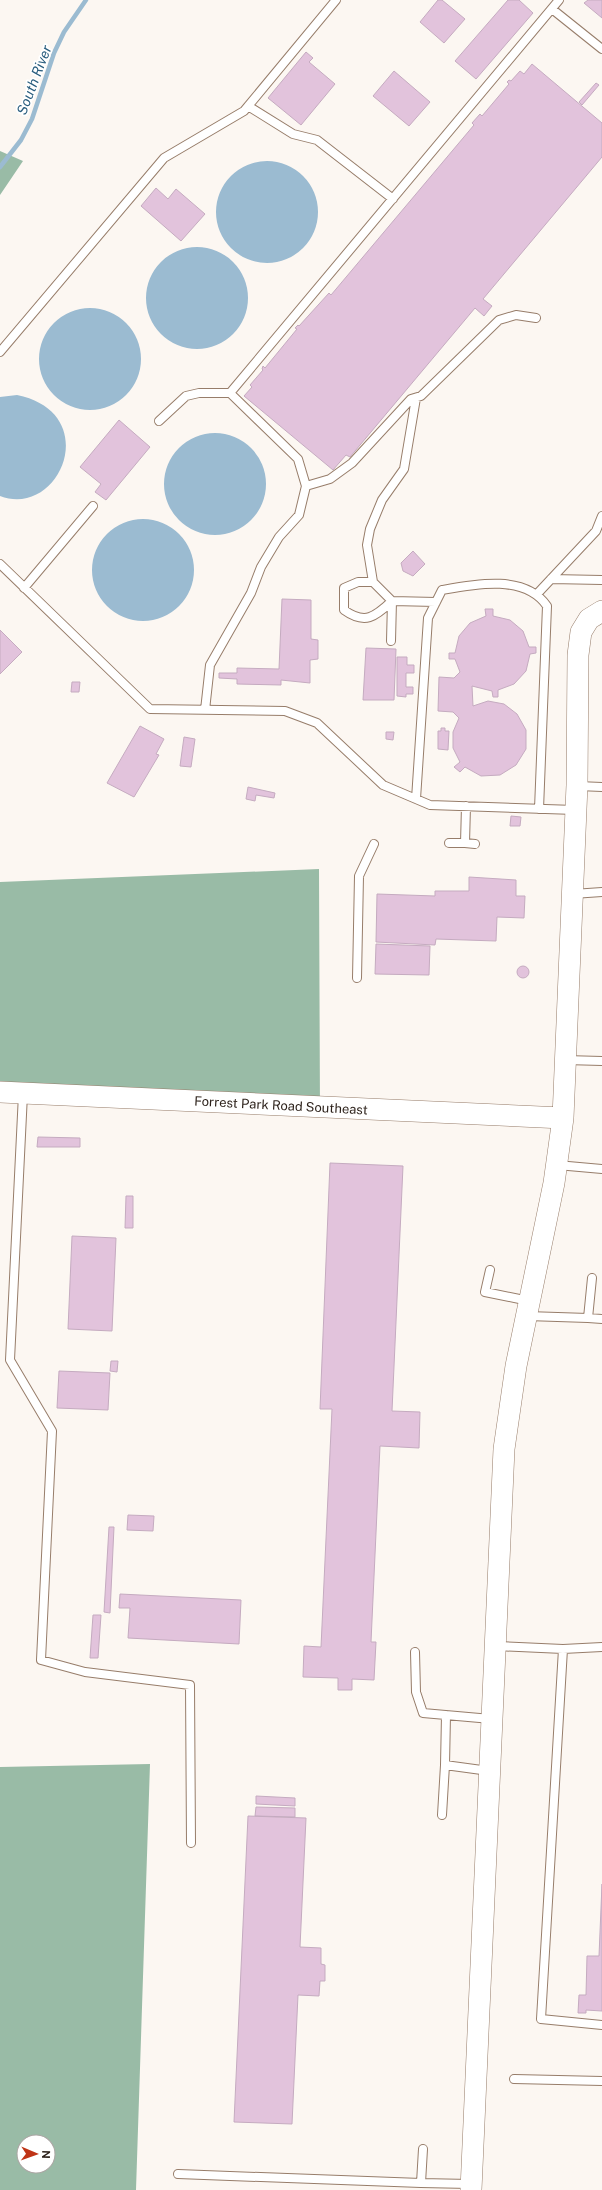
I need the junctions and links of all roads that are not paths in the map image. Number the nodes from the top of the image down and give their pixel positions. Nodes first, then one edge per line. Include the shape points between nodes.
1 (336, 0) edge
2 (559, 0) edge
3 (552, 9) junction
4 (602, 48) edge
5 (248, 106) junction
6 (393, 199) junction
7 (536, 318) dead end
8 (0, 352) edge
9 (230, 393) junction
10 (416, 398) junction
11 (159, 421) dead end
12 (306, 486) junction
13 (94, 506) dead end
14 (602, 516) edge
15 (0, 564) edge
16 (551, 579) junction
17 (602, 580) edge
18 (373, 582) junction
19 (24, 588) junction
20 (537, 594) junction
21 (392, 601) junction
22 (436, 602) junction
23 (595, 615) edge
24 (391, 641) dead end
25 (205, 710) junction
26 (577, 786) junction
27 (602, 787) edge
28 (416, 799) junction
29 (466, 806) junction
30 (540, 809) junction
31 (576, 810) junction
32 (465, 843) junction
33 (374, 844) dead end
34 (449, 844) dead end
35 (475, 844) dead end
36 (602, 892) edge
37 (572, 894) junction
38 (357, 978) dead end
39 (565, 1060) junction
40 (602, 1061) edge
41 (0, 1092) edge
42 (23, 1093) junction
43 (563, 1118) junction
44 (556, 1165) junction
45 (602, 1169) edge
46 (490, 1270) dead end
47 (592, 1278) dead end
48 (528, 1308) junction
49 (588, 1318) junction
50 (602, 1319) edge
51 (495, 1646) junction
52 (602, 1647) edge
53 (563, 1648) junction
54 (415, 1652) dead end
55 (446, 1715) junction
56 (492, 1719) junction
57 (445, 1765) junction
58 (489, 1771) junction
59 (442, 1814) dead end
60 (191, 1843) dead end
61 (602, 2025) edge
62 (514, 2079) dead end
63 (602, 2082) edge
64 (423, 2149) dead end
65 (178, 2174) dead end
66 (421, 2183) junction
67 (471, 2187) edge

1 - 5 lane
2 - 3 lane
3 - 4 lane
3 - 6 lane
5 - 6 lane via 293,134 317,140
5 - 8 lane via 244,111 164,158
6 - 9 lane
7 - 10 lane via 516,315 499,320 422,396
9 - 11 lane via 199,393 186,396
9 - 12 lane via 298,459
10 - 12 lane via 411,399 352,463 330,479
10 - 18 lane via 404,469 382,500 370,529 367,545
12 - 25 lane via 299,515 279,537 261,567 251,593 210,665
13 - 19 lane
14 - 16 lane via 596,531
15 - 19 lane
16 - 17 lane
16 - 20 lane
18 - 21 lane
18 - 21 lane via 358,582 344,588 344,610 354,617 370,618
19 - 25 lane via 150,709
20 - 22 lane via 529,589 514,586 464,586 442,590
20 - 30 lane via 547,606
21 - 22 lane
21 - 24 lane
22 - 28 lane via 428,618
23 - 26 street via 581,632 578,655
25 - 28 lane via 284,711 317,723 382,785
26 - 27 lane
26 - 31 street
28 - 29 lane via 430,805
29 - 30 lane
29 - 32 lane
30 - 31 lane
31 - 37 street
32 - 34 lane
32 - 35 lane
33 - 38 lane via 359,876
36 - 37 lane
37 - 39 street
39 - 40 lane
39 - 43 street
41 - 42 street, Forrest Park Road Southeast
42 - 43 street, Forrest Park Road Southeast
42 - 60 lane via 10,1360 52,1431 41,1660 85,1672 190,1685
43 - 44 street
44 - 45 lane
44 - 48 street
46 - 48 lane via 485,1292
47 - 49 lane
48 - 49 lane
48 - 51 street via 516,1366 504,1450
49 - 50 lane
51 - 53 lane
51 - 56 street
52 - 53 lane
53 - 61 lane via 542,2019
54 - 55 lane via 416,1692 423,1713
55 - 56 lane
55 - 57 lane
56 - 58 street
57 - 58 lane
57 - 59 lane
58 - 67 street
62 - 63 lane
64 - 66 lane
65 - 66 lane
66 - 67 lane

